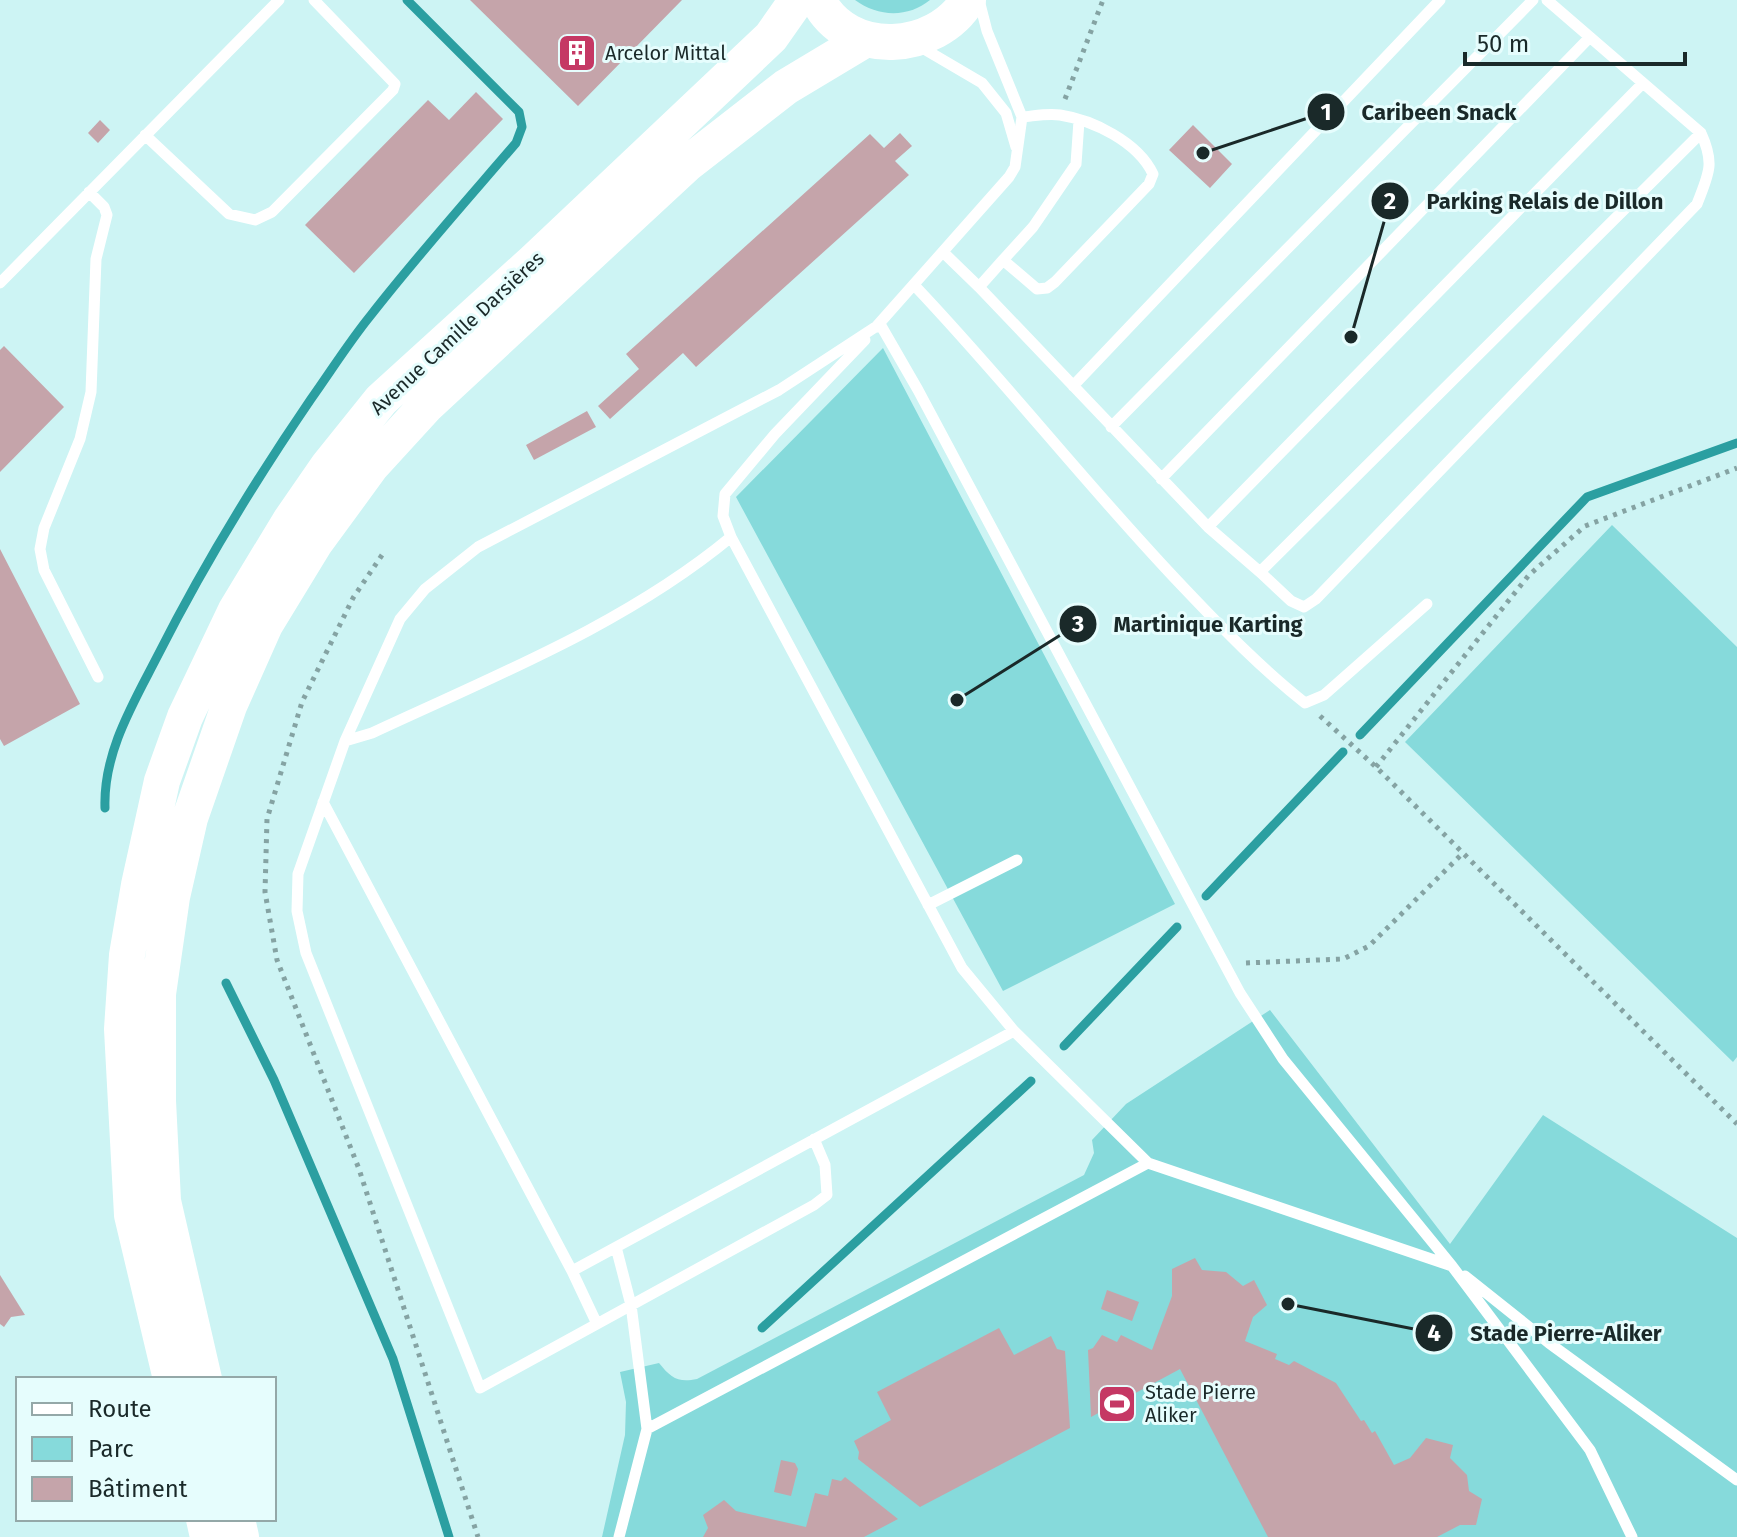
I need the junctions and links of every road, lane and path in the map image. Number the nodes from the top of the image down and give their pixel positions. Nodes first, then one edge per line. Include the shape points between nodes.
1 (279, 0) edge
2 (314, 0) edge
3 (797, 0) edge
4 (818, 0) edge
5 (968, 0) edge
6 (979, 0) edge
7 (1103, 0) edge
8 (1440, 0) edge
9 (1533, 0) edge
10 (1547, 0) edge
11 (1590, 37) junction
12 (866, 39) junction
13 (912, 41) junction
14 (1643, 83) junction
15 (1058, 114) junction
16 (1022, 117) junction
17 (1079, 121) junction
18 (1701, 133) junction
19 (145, 135) junction
20 (1017, 151) junction
21 (89, 192) junction
22 (944, 253) junction
23 (1003, 260) junction
24 (0, 283) edge
25 (915, 286) junction
26 (979, 287) junction
27 (880, 324) junction
28 (1073, 386) junction
29 (1111, 427) junction
30 (1737, 468) edge
31 (1161, 479) junction
32 (1208, 527) junction
33 (731, 537) junction
34 (1260, 572) junction
35 (1427, 604) dead end
36 (98, 677) dead end
37 (1305, 703) junction
38 (345, 741) junction
39 (1376, 767) junction
40 (323, 802) junction
41 (1463, 853) junction
42 (1017, 860) dead end
43 (928, 905) junction
44 (1224, 963) junction
45 (1014, 1031) junction
46 (1737, 1124) edge
47 (814, 1139) junction
48 (1148, 1163) junction
49 (616, 1247) junction
50 (1452, 1266) junction
51 (572, 1271) junction
52 (631, 1305) junction
53 (597, 1324) junction
54 (171, 1377) edge
55 (204, 1377) edge
56 (647, 1429) junction
57 (1737, 1480) edge
58 (619, 1537) edge
59 (1632, 1537) edge

1 - 19 lane
2 - 19 lane via 395,84 272,212 255,220 229,214
3 - 54 main road, Avenue Camille Darsières via 771,37 381,400 282,534 236,610 185,717 162,781 139,885 122,1029 132,1215
4 - 12 main road via 842,27
5 - 13 main road via 939,30
6 - 16 lane
7 - 15 path
8 - 28 lane
9 - 29 lane
10 - 11 lane
11 - 14 lane
11 - 31 lane
12 - 13 main road
12 - 55 main road, Avenue Camille Darsières via 786,87 687,164 426,406 372,465 315,543 265,625 229,706 190,818 158,994 163,1201
13 - 20 lane via 982,83 1006,113
14 - 18 lane
14 - 32 lane
15 - 16 lane
15 - 17 lane
16 - 20 lane
17 - 23 lane via 1076,164
17 - 23 lane via 1112,131 1149,165 1149,184 1047,288 1037,289
18 - 34 lane
18 - 34 lane via 1711,155 1697,204 1316,599 1304,607 1291,601
19 - 21 lane
20 - 22 lane via 1009,177
21 - 24 lane
21 - 36 lane via 107,215 96,259 91,392 80,439 40,549 44,570
22 - 25 lane
22 - 26 lane
23 - 26 lane
25 - 27 lane
25 - 37 lane via 1126,528 1233,639
26 - 28 lane
27 - 33 lane via 725,494 723,516
27 - 38 lane via 779,390 478,547 425,589 400,619
27 - 44 lane
28 - 29 lane
29 - 31 lane
30 - 39 path via 1585,526 1529,575
31 - 32 lane
32 - 34 lane
33 - 38 lane via 682,576 563,643
33 - 43 lane
35 - 37 lane via 1324,695
37 - 39 path
38 - 40 lane
39 - 41 path
40 - 51 lane
40 - 53 lane via 298,874 297,911 306,953 480,1388
41 - 44 path via 1369,946 1343,959
41 - 46 path
42 - 43 lane
43 - 45 lane via 962,968
44 - 50 lane via 1283,1059
45 - 47 lane
45 - 48 lane
47 - 49 lane
47 - 52 lane via 825,1165 827,1195
48 - 50 lane
48 - 56 lane
49 - 51 lane
49 - 52 lane
50 - 57 lane
50 - 59 lane via 1590,1450
51 - 53 lane
52 - 53 lane
52 - 56 lane
56 - 58 lane

